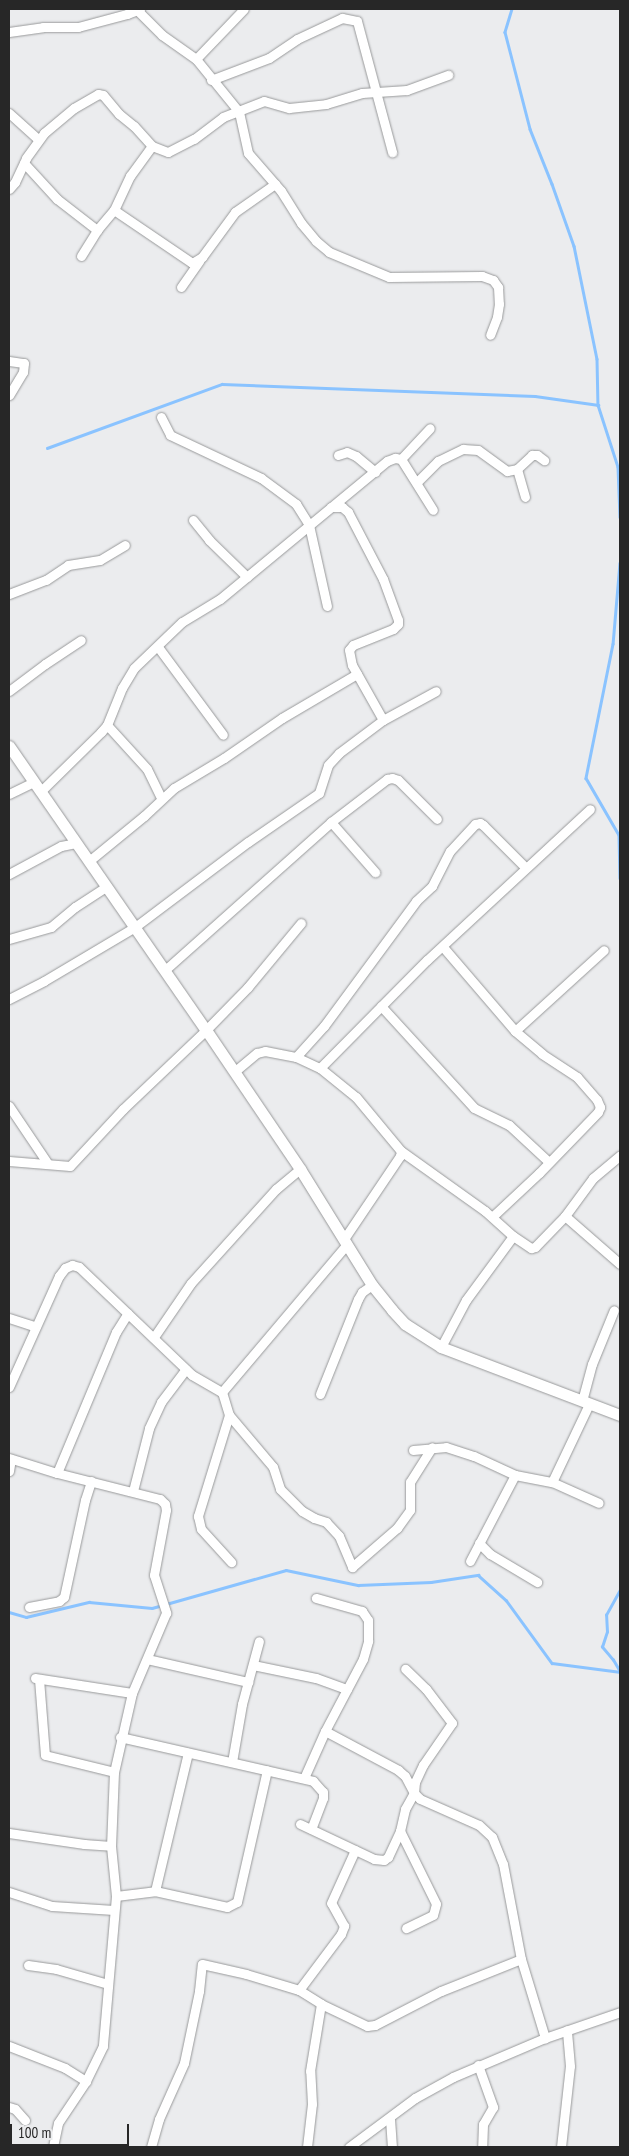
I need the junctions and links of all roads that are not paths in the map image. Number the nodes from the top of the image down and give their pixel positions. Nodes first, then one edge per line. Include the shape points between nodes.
1 (244, 9) edge
2 (139, 10) edge
3 (9, 32) edge
4 (196, 60) junction
5 (448, 75) dead end
6 (211, 80) junction
7 (375, 91) junction
8 (239, 112) junction
9 (9, 113) edge
10 (38, 139) junction
11 (152, 146) junction
12 (392, 152) dead end
13 (24, 163) junction
14 (275, 184) junction
15 (9, 189) edge
16 (114, 210) junction
17 (97, 230) junction
18 (81, 256) dead end
19 (199, 260) junction
20 (182, 287) dead end
21 (490, 335) dead end
22 (9, 360) edge
23 (9, 395) edge
24 (161, 416) dead end
25 (430, 428) dead end
26 (338, 455) dead end
27 (401, 459) junction
28 (544, 460) dead end
29 (517, 470) junction
30 (375, 472) junction
31 (417, 482) junction
32 (525, 497) dead end
33 (331, 507) junction
34 (433, 510) dead end
35 (193, 520) dead end
36 (309, 524) junction
37 (125, 545) dead end
38 (247, 577) junction
39 (9, 594) edge
40 (327, 606) dead end
41 (81, 640) dead end
42 (158, 647) junction
43 (357, 674) junction
44 (436, 691) dead end
45 (9, 692) edge
46 (383, 720) junction
47 (107, 724) junction
48 (223, 734) dead end
49 (9, 746) edge
50 (37, 787) junction
51 (9, 794) edge
52 (162, 798) junction
53 (590, 808) dead end
54 (437, 819) dead end
55 (331, 822) junction
56 (77, 843) junction
57 (89, 861) junction
58 (526, 867) junction
59 (375, 872) dead end
60 (9, 874) edge
61 (107, 886) junction
62 (301, 923) dead end
63 (135, 927) junction
64 (9, 939) edge
65 (443, 947) junction
66 (604, 950) dead end
67 (165, 970) junction
68 (9, 999) edge
69 (381, 1006) junction
70 (206, 1030) junction
71 (514, 1031) junction
72 (296, 1057) junction
73 (320, 1068) junction
74 (234, 1072) junction
75 (9, 1106) edge
76 (400, 1151) junction
77 (620, 1155) edge
78 (9, 1161) edge
79 (549, 1162) junction
80 (48, 1164) junction
81 (300, 1168) junction
82 (565, 1216) junction
83 (492, 1217) junction
84 (513, 1236) junction
85 (346, 1242) junction
86 (620, 1264) edge
87 (372, 1285) junction
88 (614, 1310) dead end
89 (128, 1313) junction
90 (9, 1318) edge
91 (36, 1327) junction
92 (154, 1337) junction
93 (441, 1347) junction
94 (186, 1369) junction
95 (9, 1387) edge
96 (222, 1392) junction
97 (320, 1394) dead end
98 (585, 1402) junction
99 (229, 1415) junction
100 (620, 1415) edge
101 (432, 1447) junction
102 (413, 1450) dead end
103 (10, 1458) edge
104 (9, 1470) edge
105 (57, 1473) junction
106 (515, 1475) junction
107 (91, 1481) junction
108 (552, 1482) junction
109 (133, 1491) junction
110 (599, 1503) dead end
111 (479, 1543) junction
112 (470, 1560) dead end
113 (232, 1562) dead end
114 (537, 1582) dead end
115 (316, 1598) dead end
116 (29, 1607) dead end
117 (259, 1641) dead end
118 (147, 1659) junction
119 (253, 1665) junction
120 (405, 1669) dead end
121 (248, 1682) junction
122 (347, 1689) junction
123 (132, 1693) junction
124 (325, 1731) junction
125 (120, 1737) junction
126 (188, 1753) junction
127 (232, 1762) junction
128 (266, 1770) junction
129 (114, 1772) junction
130 (304, 1778) junction
131 (414, 1793) junction
132 (300, 1824) dead end
133 (311, 1829) junction
134 (400, 1831) junction
135 (9, 1833) edge
136 (111, 1846) junction
137 (355, 1850) junction
138 (155, 1891) junction
139 (9, 1892) edge
140 (116, 1896) junction
141 (114, 1910) junction
142 (406, 1928) dead end
143 (521, 1959) junction
144 (28, 1965) dead end
145 (108, 1984) junction
146 (299, 1990) junction
147 (321, 2004) junction
148 (620, 2012) edge
149 (567, 2030) junction
150 (545, 2038) junction
151 (9, 2046) edge
152 (478, 2065) junction
153 (86, 2081) junction
154 (9, 2107) edge
155 (390, 2119) junction
156 (26, 2120) dead end
157 (52, 2147) edge
158 (151, 2147) edge
159 (307, 2147) edge
160 (349, 2147) edge
161 (392, 2147) edge
162 (482, 2147) edge
163 (561, 2147) edge

1 - 4 street
2 - 3 street via 78,26
2 - 4 street via 162,35
4 - 6 street
5 - 7 street via 407,90
6 - 7 street via 269,58 297,39 342,18 357,21
6 - 8 street
7 - 8 street via 297,108 264,101
7 - 12 street
8 - 11 street via 223,117 212,128 173,151 161,151
8 - 14 street via 248,154
9 - 10 street
10 - 11 street via 74,108 100,94
10 - 13 street
11 - 16 street via 130,176
13 - 15 street
13 - 17 street via 57,199
14 - 19 street via 234,212
14 - 21 street via 301,223 329,252 390,277 482,276 493,280 498,287 498,304
16 - 17 street
16 - 19 street via 186,260 192,263
17 - 18 street
19 - 20 street
22 - 23 street via 24,363 23,372
24 - 36 street via 170,435 270,484 296,504
25 - 27 street
26 - 30 street via 346,452 356,456
27 - 30 street via 387,461
27 - 31 street
28 - 29 street via 532,455
29 - 31 street via 507,470 478,450 463,449 438,461
29 - 32 street
30 - 33 street
31 - 34 street
33 - 36 street
33 - 43 street via 342,507 348,512 383,579 398,620 393,629 350,647 349,654
35 - 38 street
36 - 38 street
36 - 40 street
37 - 39 street via 100,560 68,565 46,580
38 - 42 street via 220,599 182,622
41 - 45 street
42 - 47 street via 134,668
42 - 48 street
43 - 46 street
43 - 52 street via 282,718
44 - 46 street
46 - 63 street via 332,759 319,793
47 - 50 street
47 - 52 street via 147,769
49 - 50 main road
50 - 51 street
50 - 56 main road
52 - 57 street
53 - 58 street
54 - 55 street via 398,780 392,778
55 - 59 street
55 - 67 street
56 - 57 main road
56 - 60 street via 61,846
57 - 61 main road
58 - 65 street
58 - 72 street via 484,825 475,824 450,851 432,886 416,902 324,1026
61 - 63 main road
61 - 64 street via 51,927
62 - 70 street via 248,987
63 - 67 main road
63 - 68 street
65 - 69 street
65 - 71 street
66 - 71 street
67 - 70 main road
69 - 73 street
69 - 79 street via 474,1108 509,1125
70 - 74 main road
70 - 80 street via 122,1109 70,1166
71 - 79 street via 577,1077 600,1107
72 - 73 street
72 - 74 street via 266,1051 257,1053
73 - 76 street via 356,1098
74 - 81 main road
75 - 80 street
76 - 83 street
76 - 85 street via 400,1156
77 - 82 street via 593,1178
78 - 80 street
79 - 83 street
81 - 85 main road
81 - 92 street via 276,1189 190,1283
82 - 84 street via 536,1247 527,1247
82 - 86 street
83 - 84 street
84 - 93 street via 471,1291
85 - 87 main road
85 - 96 street
87 - 93 main road via 406,1324
87 - 97 street via 358,1299
88 - 98 street via 592,1364
89 - 91 street via 79,1267 72,1265 59,1276
89 - 92 street
89 - 105 street via 116,1332
90 - 91 street
91 - 95 street
92 - 94 street
93 - 98 main road
94 - 96 street
94 - 109 street via 161,1402 149,1428
96 - 99 street
98 - 100 main road
98 - 108 street
99 - 101 street via 273,1467 280,1489 302,1511 326,1522 339,1536 352,1567 397,1528 410,1510 410,1482
99 - 113 street via 198,1516 201,1530
101 - 102 street
101 - 106 street via 446,1447 474,1456
103 - 104 street
103 - 105 street
105 - 107 street
106 - 108 street
106 - 111 street
107 - 109 street
107 - 116 street via 64,1597
108 - 110 street
109 - 118 street via 160,1499 166,1510 154,1575 166,1613
111 - 112 street
111 - 114 street via 490,1554
115 - 122 street via 362,1611 368,1620 367,1650
117 - 119 street
118 - 121 street
118 - 123 street
119 - 121 street
119 - 122 street via 316,1678
120 - 131 street via 432,1696 452,1723 423,1765
121 - 127 street
122 - 124 street
123 - 125 street
123 - 129 street via 37,1679 45,1755
124 - 130 street
124 - 131 street via 398,1770
125 - 126 street
125 - 129 street
126 - 127 street
126 - 138 street
127 - 128 street
128 - 130 street
128 - 138 street via 237,1902 227,1907
129 - 136 street
130 - 133 street via 320,1786 324,1792
131 - 134 street via 405,1809
131 - 143 street via 435,1807 479,1825 492,1837 503,1864
132 - 133 street
133 - 137 street
134 - 137 street via 384,1860
134 - 142 street via 436,1904 433,1915
135 - 136 street
136 - 140 street
137 - 146 street via 331,1903 344,1926 341,1934
138 - 140 street
139 - 141 street via 52,1906
140 - 141 street
141 - 145 street
143 - 147 street via 441,1991 375,2025 359,2023
143 - 150 street
144 - 145 street via 56,1969
145 - 153 street via 103,2046
146 - 147 street
146 - 158 street via 202,1964 184,2063 159,2119
147 - 159 street via 310,2071 312,2104
148 - 149 street
149 - 150 street
149 - 163 street via 570,2066
150 - 152 street
151 - 153 street via 65,2068
152 - 155 street via 434,2087
152 - 162 street via 493,2107 484,2124
153 - 157 street via 58,2123
154 - 156 street
155 - 160 street
155 - 161 street

